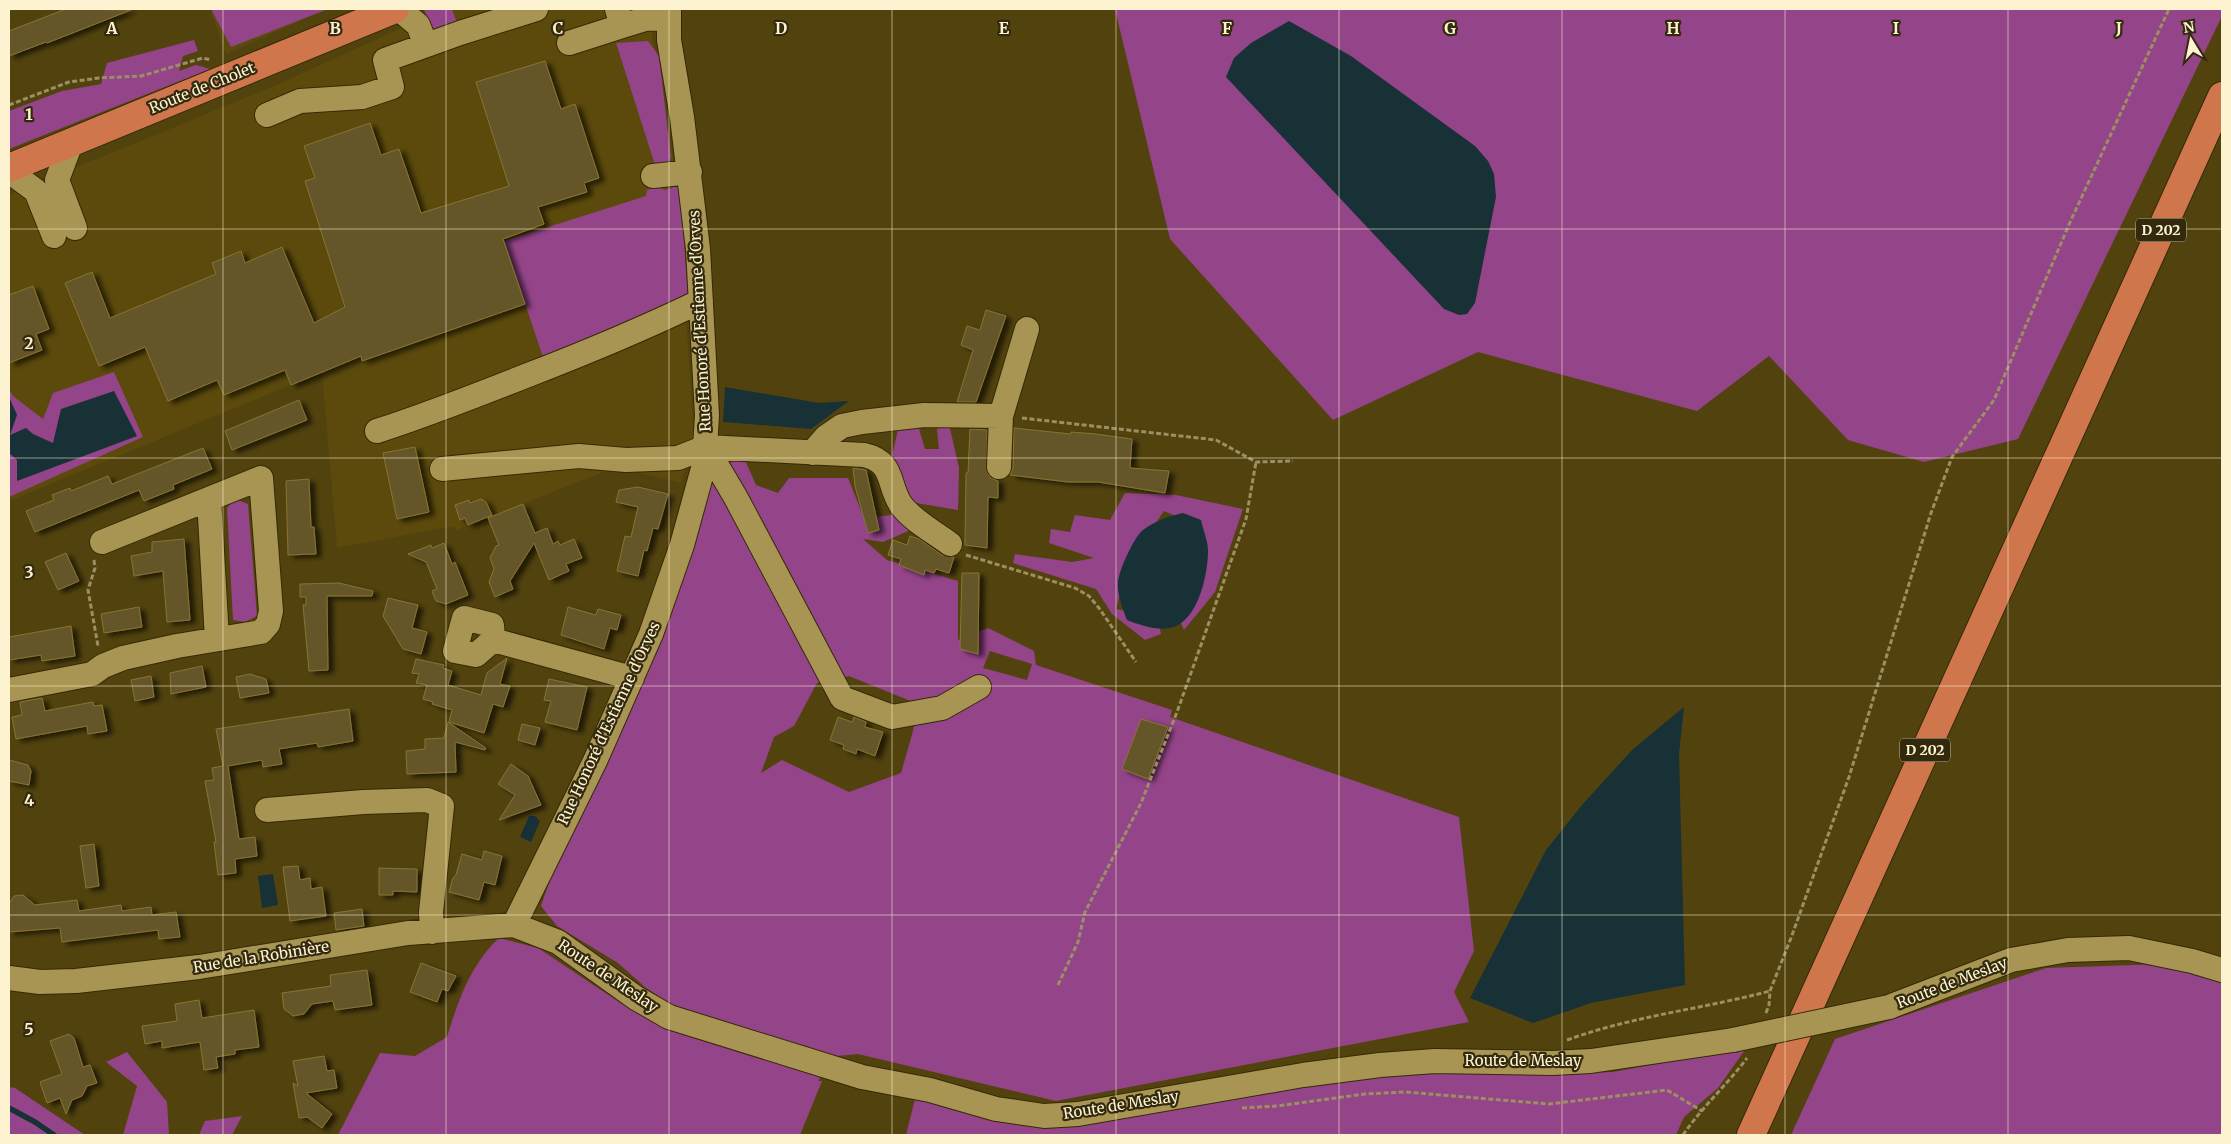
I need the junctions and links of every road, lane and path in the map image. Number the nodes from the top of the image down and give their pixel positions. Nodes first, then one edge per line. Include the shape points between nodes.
1 (397, 9) edge
2 (536, 9) edge
3 (2169, 9) edge
4 (668, 14) edge
5 (620, 18) edge
6 (569, 43) dead end
7 (426, 45) junction
8 (212, 60) dead end
9 (2222, 96) edge
10 (9, 105) edge
11 (267, 115) dead end
12 (70, 143) junction
13 (9, 169) edge
14 (690, 172) junction
15 (652, 176) dead end
16 (701, 301) junction
17 (1027, 329) dead end
18 (1001, 416) junction
19 (377, 431) dead end
20 (706, 447) junction
21 (812, 453) junction
22 (1293, 461) dead end
23 (1256, 462) junction
24 (998, 467) dead end
25 (442, 469) dead end
26 (209, 499) junction
27 (102, 542) joint
28 (950, 544) joint
29 (217, 639) junction
30 (493, 640) dead end
31 (1136, 662) dead end
32 (103, 666) junction
33 (632, 678) junction
34 (979, 687) dead end
35 (9, 690) edge
36 (267, 810) dead end
37 (514, 925) junction
38 (432, 932) junction
39 (2222, 970) edge
40 (9, 978) edge
41 (1058, 985) dead end
42 (1770, 990) junction
43 (1765, 1017) dead end
44 (1560, 1044) dead end
45 (1741, 1047) junction
46 (1238, 1108) dead end
47 (1702, 1111) junction
48 (1683, 1135) edge
49 (1751, 1135) edge

1 - 7 street via 418,25
1 - 12 main road, Route de Cholet
2 - 7 street
3 - 42 path via 2071,220 1994,400 1952,457 1945,473 1837,812
4 - 5 street via 645,19
4 - 14 street, Rue Honoré d'Estienne d'Orves
5 - 6 street
7 - 11 street via 385,60 392,87 362,97 300,101
8 - 10 path via 203,58 141,76 68,82
9 - 49 main road, D 202
12 - 13 main road, Route de Cholet
12 - 13 street via 57,180 64,232 36,191
14 - 15 street
14 - 16 street, Rue Honoré d'Estienne d'Orves
16 - 19 street via 559,363 427,415
16 - 20 street, Rue Honoré d'Estienne d'Orves
17 - 18 street
18 - 21 street via 924,415 862,422 842,426 826,437
18 - 23 path via 1216,440
18 - 24 street
20 - 21 street
20 - 25 street via 678,458 626,460 579,456
20 - 33 street, Rue Honoré d'Estienne d'Orves via 682,545 652,634
20 - 34 street via 842,698 892,716 942,708
21 - 28 street via 876,458 887,468 901,504 913,518
22 - 23 path
23 - 41 path via 1246,519 1177,712 1141,803 1085,912 1078,942
26 - 27 street
26 - 29 street
26 - 29 street via 261,478 271,611 268,624 261,632
27 - 32 path via 93,553 95,568 88,590
28 - 31 path via 959,553 1075,588 1089,596
29 - 32 street via 123,658
30 - 33 street
32 - 35 street via 76,679
33 - 37 street, Rue Honoré d'Estienne d'Orves
36 - 38 street via 372,801 427,800 442,806 431,912
37 - 38 street, Rue de la Robinière
37 - 45 street, Route de Meslay via 558,942 636,998 669,1016 862,1077 1044,1116 1078,1114 1380,1065 1435,1061 1591,1062
38 - 40 street, Rue de la Robinière via 408,933 199,967 76,981 40,982
39 - 45 street, Route de Meslay, bridge via 2129,948 2068,950 2011,960 1889,1007
42 - 43 path
42 - 44 path via 1609,1026
45 - 47 path via 1732,1078
46 - 47 path via 1406,1092 1550,1104 1667,1090
47 - 48 path

